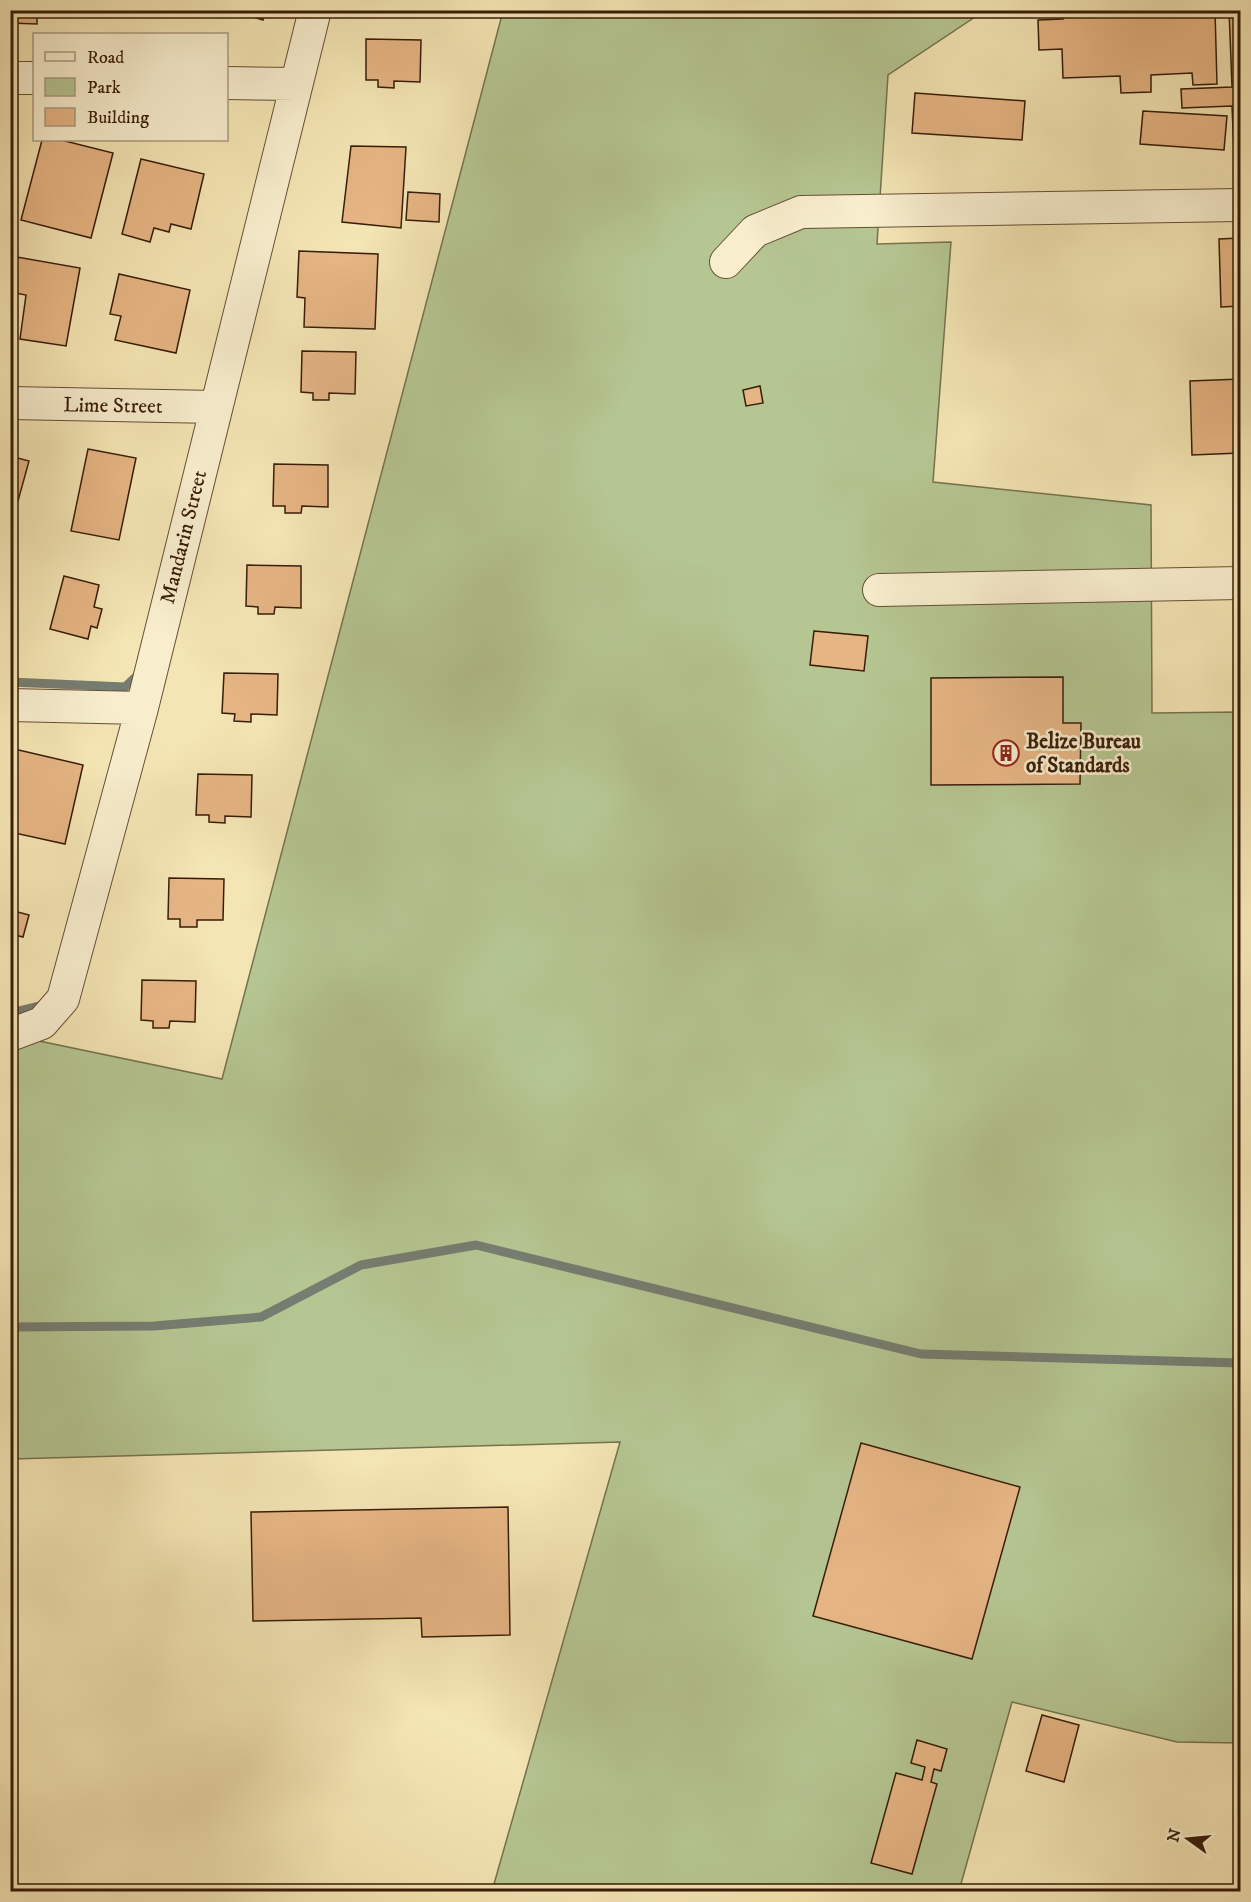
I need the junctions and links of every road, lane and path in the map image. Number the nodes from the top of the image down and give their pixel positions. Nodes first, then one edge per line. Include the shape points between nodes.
1 (315, 10) edge
2 (10, 78) edge
3 (33, 78) edge
4 (228, 83) edge
5 (296, 84) junction
6 (1240, 205) edge
7 (726, 262) dead end
8 (10, 403) edge
9 (215, 407) junction
10 (1240, 583) edge
11 (879, 590) dead end
12 (10, 705) edge
13 (142, 708) junction
14 (10, 1035) edge

1 - 5 street, Mandarin Street
2 - 3 street
4 - 5 street
5 - 9 street, Mandarin Street
6 - 7 street via 801,212 755,231
8 - 9 street, Lime Street
9 - 13 street, Mandarin Street
10 - 11 street
12 - 13 street
13 - 14 street, Mandarin Street via 63,999 42,1023

